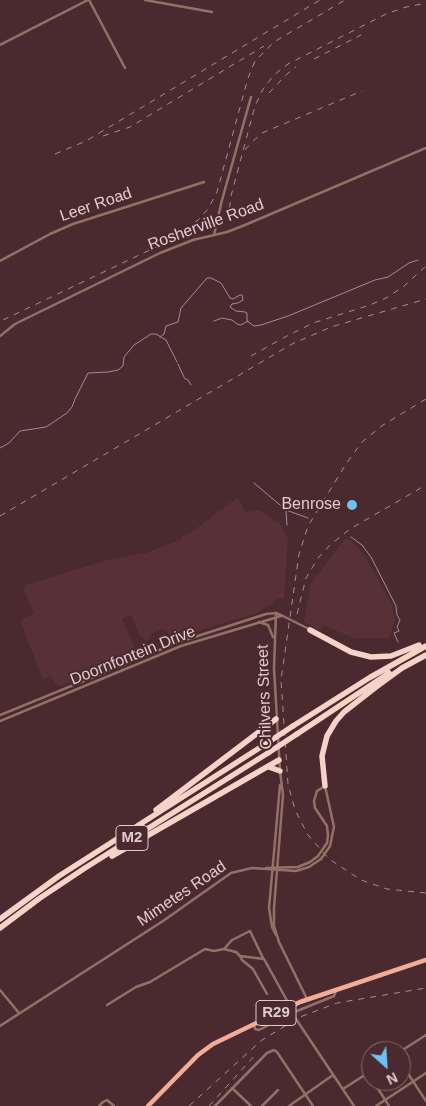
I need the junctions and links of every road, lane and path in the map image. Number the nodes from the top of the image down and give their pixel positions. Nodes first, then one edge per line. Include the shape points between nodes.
1 (88, 0) edge
2 (145, 0) edge
3 (212, 12) dead end
4 (0, 45) edge
5 (125, 68) dead end
6 (251, 97) dead end
7 (426, 148) edge
8 (204, 182) dead end
9 (214, 235) junction
10 (0, 261) edge
11 (0, 336) edge
12 (276, 615) junction
13 (256, 622) junction
14 (310, 630) joint
15 (274, 640) junction
16 (426, 644) edge
17 (426, 654) edge
18 (0, 715) edge
19 (276, 719) junction
20 (0, 721) edge
21 (279, 760) junction
22 (269, 767) junction
23 (280, 771) junction
24 (281, 780) junction
25 (325, 786) junction
26 (129, 831) junction
27 (273, 869) junction
28 (278, 869) junction
29 (65, 881) junction
30 (0, 919) edge
31 (0, 928) edge
32 (279, 942) junction
33 (224, 949) junction
34 (240, 956) junction
35 (264, 959) junction
36 (426, 960) edge
37 (336, 989) junction
38 (0, 990) edge
39 (267, 994) dead end
40 (307, 999) junction
41 (107, 1004) dead end
42 (290, 1006) junction
43 (19, 1013) junction
44 (292, 1013) junction
45 (254, 1024) junction
46 (0, 1026) edge
47 (425, 1037) edge
48 (411, 1045) edge
49 (426, 1073) edge
50 (333, 1075) junction
51 (361, 1078) edge
52 (411, 1078) edge
53 (413, 1081) junction
54 (232, 1088) junction
55 (278, 1090) dead end
56 (343, 1090) junction
57 (379, 1091) edge
58 (306, 1095) junction
59 (385, 1100) junction
60 (426, 1100) edge
61 (99, 1106) edge
62 (114, 1106) edge
63 (148, 1106) edge
64 (215, 1106) edge
65 (251, 1106) edge
66 (262, 1106) edge
67 (289, 1106) edge
68 (313, 1106) edge
69 (354, 1106) edge
70 (376, 1106) edge
71 (389, 1106) edge

1 - 4 street
1 - 5 street
2 - 3 street
6 - 9 street
7 - 9 street, Rosherville Road via 245,225
8 - 10 street, Leer Road via 73,224
9 - 11 street, Rosherville Road via 181,244 118,272 15,324
12 - 13 street, Doornfontein Drive
12 - 14 street
12 - 15 street, Chilvers Street
12 - 18 street, Doornfontein Drive via 266,614 178,642
13 - 15 street via 268,625
13 - 20 street, Doornfontein Drive via 181,646
14 - 16 highway via 351,652 371,657 391,656
15 - 19 street, Chilvers Street
16 - 26 highway, M2, bridge
17 - 25 highway via 358,700 336,722 327,736 322,756
17 - 29 highway, M2, bridge via 375,682
19 - 21 street, Chilvers Street
19 - 26 highway
21 - 22 highway
21 - 23 street, Chilvers Street
22 - 23 highway
22 - 29 highway
23 - 24 street, Chilvers Street
24 - 27 street, Chilvers Street
24 - 28 street, Chilvers Street via 283,807
25 - 28 street, Mimetes Road, bridge via 334,827 330,846 314,865 301,870
25 - 28 street, bridge via 317,791 314,801 327,826 327,843 318,856 302,866
26 - 30 highway, M2
27 - 28 street, Mimetes Road
27 - 32 street, Chilvers Street via 270,917
27 - 43 street, Mimetes Road via 241,869 223,877 163,921
28 - 32 street, Chilvers Street via 274,920
29 - 31 highway, M2
32 - 40 street, Chilvers Street
33 - 34 street
33 - 35 street via 232,940 250,931
33 - 41 street via 202,950
34 - 35 street
34 - 39 street
35 - 42 street
36 - 37 main road, R29
37 - 40 main road, R29
37 - 44 street via 334,996
38 - 43 street
40 - 42 main road, R29
42 - 45 main road, R29
43 - 46 street, Mimetes Road
44 - 45 street via 259,1030
44 - 50 street, bridge
45 - 63 main road, R29 via 204,1050
47 - 48 street
49 - 53 street
50 - 56 street
50 - 58 street
51 - 56 street
52 - 53 street
53 - 59 street
53 - 60 street
54 - 58 street via 269,1051 274,1050
54 - 64 street
54 - 65 street
55 - 66 street
56 - 69 street
57 - 59 street
58 - 67 street
58 - 68 street
59 - 70 street
59 - 71 street
61 - 62 street via 107,1100

